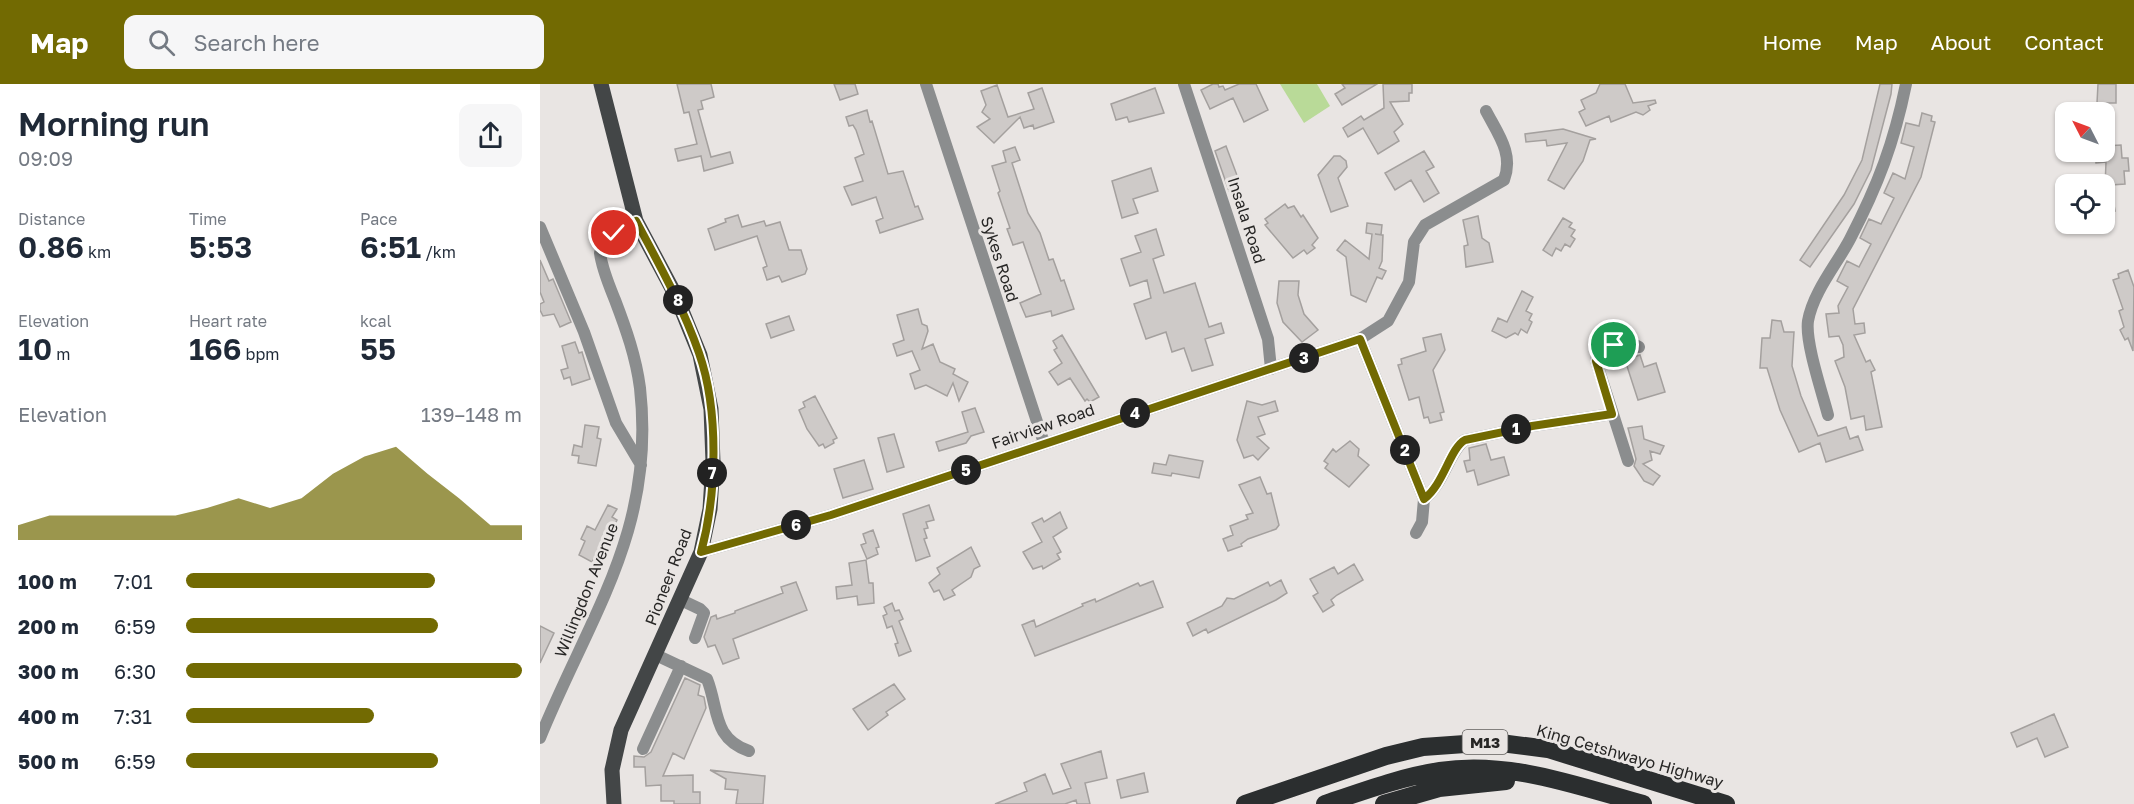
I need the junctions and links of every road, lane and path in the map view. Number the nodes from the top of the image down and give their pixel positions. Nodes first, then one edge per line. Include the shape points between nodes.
1 (601, 84) edge
2 (926, 84) edge
3 (1184, 84) edge
4 (1906, 84) edge
5 (1486, 111) dead end
6 (632, 223) junction
7 (540, 227) edge
8 (1360, 339) junction
9 (1639, 347) dead end
10 (1270, 369) junction
11 (1612, 414) junction
12 (1828, 415) dead end
13 (1044, 443) junction
14 (1628, 461) dead end
15 (641, 465) junction
16 (1424, 499) junction
17 (1416, 533) dead end
18 (701, 552) junction
19 (681, 600) junction
20 (695, 638) dead end
21 (656, 655) junction
22 (681, 666) junction
23 (544, 717) edge
24 (540, 738) edge
25 (643, 749) dead end
26 (749, 751) dead end
27 (1556, 782) junction
28 (614, 804) edge
29 (1245, 804) edge
30 (1325, 804) edge
31 (1384, 804) edge
32 (1643, 804) edge
33 (1726, 804) edge

1 - 6 main road, Pioneer Road
2 - 13 street, Sykes Road
3 - 10 street, Insala Road via 1268,339
4 - 12 street via 1896,135 1884,169 1808,321
5 - 8 street, Fairview Road via 1508,158 1504,180 1425,225 1414,242 1408,282 1388,321
6 - 15 street, Willingdon Avenue via 607,238 600,253 631,342 640,387
6 - 18 main road, Pioneer Road via 676,296 702,364 711,409 713,462 710,509
7 - 15 street via 584,332 616,423
8 - 10 street, Fairview Road
8 - 16 street
9 - 11 street via 1629,343 1614,345 1597,357
10 - 13 street, Fairview Road
11 - 14 street
11 - 16 street via 1465,440 1457,445 1439,485
13 - 18 street, Fairview Road via 831,515
15 - 23 street, Willingdon Avenue via 623,551 595,620
16 - 17 street via 1422,522
18 - 19 main road, Pioneer Road
19 - 20 street via 704,613
19 - 21 main road, Pioneer Road
21 - 22 street
21 - 28 main road, Pioneer Road via 616,747 612,770
22 - 25 street
22 - 26 street via 707,679 721,729 735,746
23 - 24 street, Willingdon Avenue
27 - 30 highway, M13 via 1521,772 1442,771
27 - 31 highway via 1466,783
27 - 32 highway, M13
29 - 33 highway, King Cetshwayo Highway / M13 via 1386,756 1423,747 1493,742 1548,749

